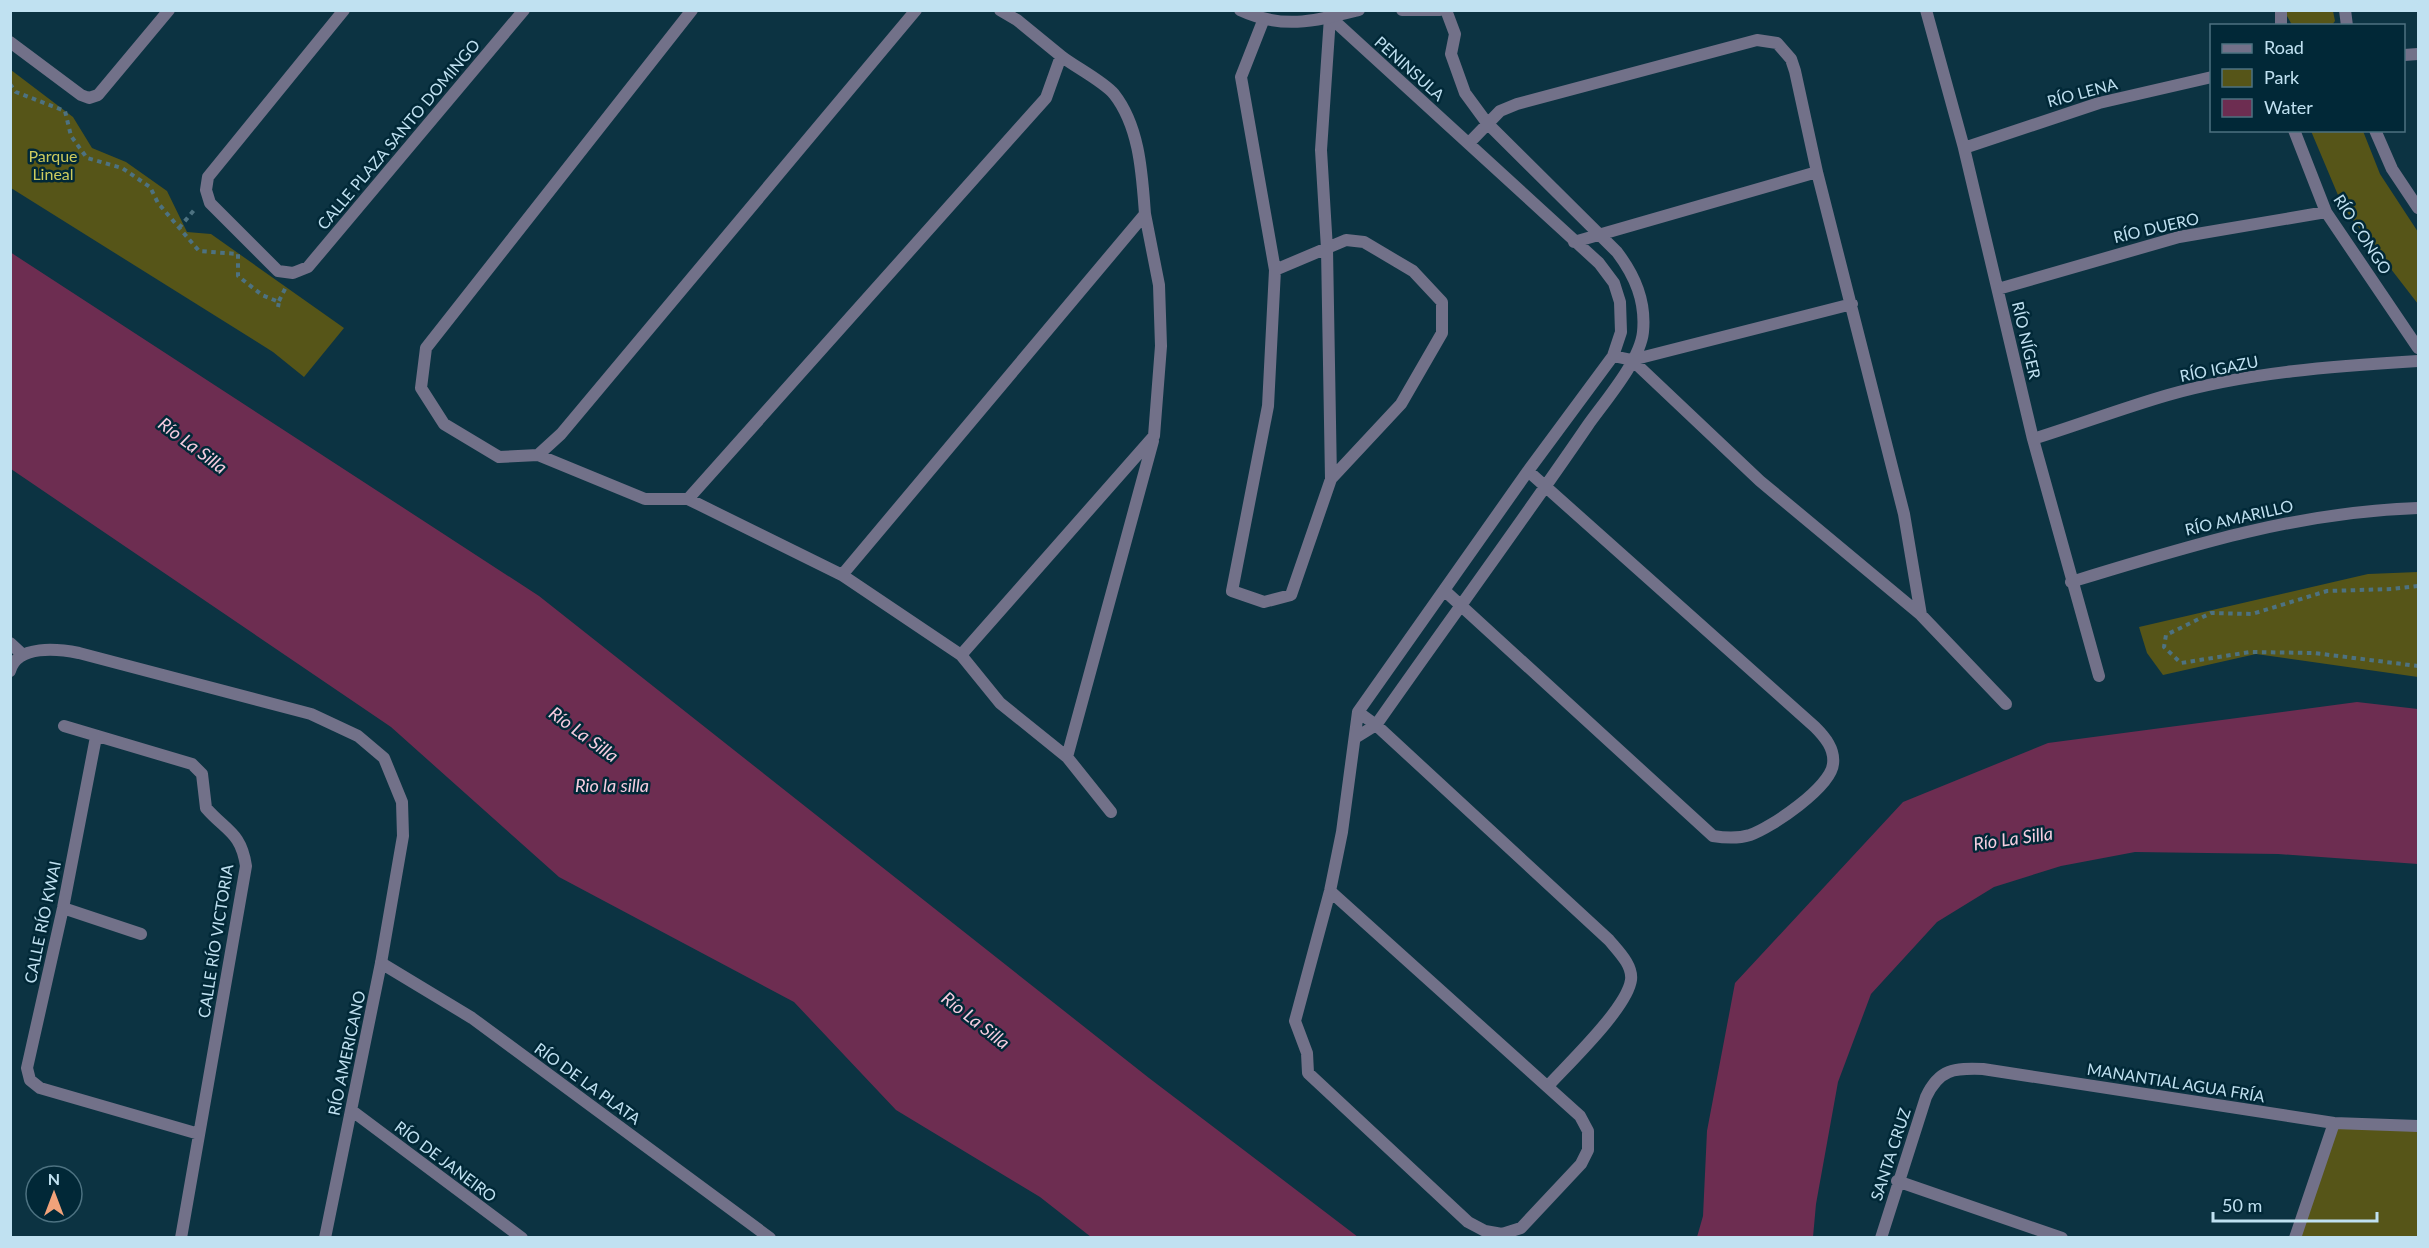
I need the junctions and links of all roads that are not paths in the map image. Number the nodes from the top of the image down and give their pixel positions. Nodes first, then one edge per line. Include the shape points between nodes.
1 (169, 10) edge
2 (344, 10) edge
3 (524, 10) edge
4 (692, 10) edge
5 (916, 10) edge
6 (1000, 10) edge
7 (1240, 10) edge
8 (1359, 10) edge
9 (1402, 10) edge
10 (1440, 10) edge
11 (1446, 10) edge
12 (1926, 10) edge
13 (1330, 14) edge
14 (1021, 15) edge
15 (1263, 16) edge
16 (10, 42) edge
17 (1061, 56) junction
18 (2210, 77) edge
19 (1487, 123) junction
20 (2295, 132) edge
21 (2376, 132) edge
22 (1469, 143) junction
23 (1964, 148) junction
24 (1817, 172) junction
25 (2418, 207) edge
26 (2326, 212) junction
27 (1145, 214) junction
28 (1598, 233) junction
29 (1574, 242) junction
30 (1328, 249) junction
31 (1275, 270) junction
32 (1998, 289) junction
33 (1852, 304) junction
34 (2418, 348) edge
35 (1613, 356) junction
36 (1632, 360) junction
37 (2418, 361) edge
38 (1154, 436) junction
39 (2033, 439) junction
40 (538, 455) junction
41 (1528, 471) junction
42 (1331, 479) junction
43 (1547, 486) junction
44 (687, 498) junction
45 (2418, 508) edge
46 (842, 575) junction
47 (2072, 582) junction
48 (1444, 591) junction
49 (1460, 604) junction
50 (1921, 615) junction
51 (10, 643) edge
52 (23, 655) junction
53 (961, 656) junction
54 (10, 671) edge
55 (2099, 676) dead end
56 (2006, 705) dead end
57 (1358, 712) junction
58 (1376, 725) junction
59 (63, 726) dead end
60 (96, 737) junction
61 (1355, 738) junction
62 (1067, 757) junction
63 (1111, 812) dead end
64 (1330, 891) junction
65 (63, 908) junction
66 (141, 934) dead end
67 (381, 963) junction
68 (1933, 1082) joint
69 (1548, 1086) junction
70 (351, 1110) junction
71 (2334, 1123) junction
72 (2418, 1126) edge
73 (198, 1134) junction
74 (1897, 1181) junction
75 (181, 1238) edge
76 (325, 1238) edge
77 (522, 1238) edge
78 (770, 1238) edge
79 (1881, 1238) edge
80 (2062, 1238) edge
81 (2295, 1238) edge

1 - 16 street via 98,95 89,98
2 - 3 street, CALLE PLAZA SANTO DOMINGO via 208,177 210,203 278,271 293,273 308,267
4 - 40 street via 426,348 421,388 444,424 499,457
5 - 40 street via 561,434
6 - 14 street
7 - 15 street
8 - 13 street
9 - 10 street
11 - 19 street, PENINSULA via 1455,34 1451,54 1457,74
12 - 23 street, RÍO NÍGER
13 - 15 street via 1288,23
13 - 22 street, PENINSULA
13 - 30 street via 1321,150
14 - 17 street
15 - 31 street via 1240,77
17 - 27 street via 1113,94 1134,133 1142,164
17 - 44 street via 1046,98
18 - 23 street, RÍO LENA via 2098,103
19 - 22 street
19 - 24 street via 1500,111 1517,104 1766,40 1777,43 1791,59
19 - 28 street, PENINSULA
20 - 26 street, RÍO CONGO
21 - 25 street via 2392,169
22 - 29 street, PENINSULA
23 - 32 street, RÍO NÍGER
24 - 28 street
24 - 33 street
26 - 32 street, RÍO DUERO via 2179,237
26 - 34 street, RÍO CONGO
27 - 38 street via 1158,285 1161,346
27 - 46 street
28 - 29 street
28 - 36 street, PENINSULA via 1634,276 1642,302 1643,333
29 - 35 street, PENINSULA via 1599,263 1614,283 1620,302 1621,332
30 - 31 street
30 - 42 street
30 - 42 street via 1346,240 1364,242 1413,271 1442,302 1442,333 1401,404
31 - 42 street via 1268,406 1232,591 1264,602 1291,595
32 - 39 street, RÍO NÍGER
33 - 36 street
33 - 50 street via 1908,530
35 - 36 street
35 - 41 street
36 - 43 street, PENINSULA
36 - 50 street via 1760,481
37 - 39 street, RÍO IGAZU via 2223,382 2169,395
38 - 53 street
38 - 62 street
39 - 47 street, RÍO NÍGER
40 - 44 street via 645,498
41 - 43 street
41 - 48 street
43 - 49 street, PENINSULA
43 - 49 street via 1825,737 1833,757 1829,776 1763,830 1729,839 1713,836
44 - 46 street
45 - 47 street, RÍO AMARILLO via 2325,515 2271,525 2210,539
46 - 53 street
47 - 55 street, RÍO NÍGER
48 - 49 street
48 - 57 street
49 - 58 street, PENINSULA
50 - 56 street
51 - 52 street
52 - 54 street
52 - 67 street, RÍO AMERICANO via 58,649 79,653 311,714 358,736 384,758 402,802 403,836
53 - 62 street via 1000,703
57 - 58 street
57 - 61 street
58 - 61 street
58 - 69 street via 1624,957 1631,978 1625,999
59 - 60 street, CALLE RÍO VICTORIA
60 - 65 street, CALLE RÍO KWAI
60 - 73 street, CALLE RÍO VICTORIA via 192,764 202,774 206,808 234,833 244,848 246,866
61 - 64 street
62 - 63 street
64 - 69 street
64 - 69 street via 1295,1021 1307,1053 1308,1073 1468,1222 1485,1231 1502,1234 1521,1228 1581,1164 1588,1150 1588,1131 1580,1116
65 - 66 street
65 - 73 street, CALLE RÍO KWAI via 27,1068 30,1080 40,1088
67 - 70 street, RÍO AMERICANO
67 - 78 street, RÍO DE LA PLATA via 472,1018
68 - 71 street, MANANTIAL AGUA FRÍA via 1951,1071 1983,1069
68 - 74 street, SANTA CRUZ
70 - 76 street, RÍO AMERICANO
70 - 77 street, RÍO DE JANEIRO
71 - 72 street, MANANTIAL AGUA FRÍA
71 - 81 street
73 - 75 street, CALLE RÍO VICTORIA
74 - 79 street, SANTA CRUZ
74 - 80 street

